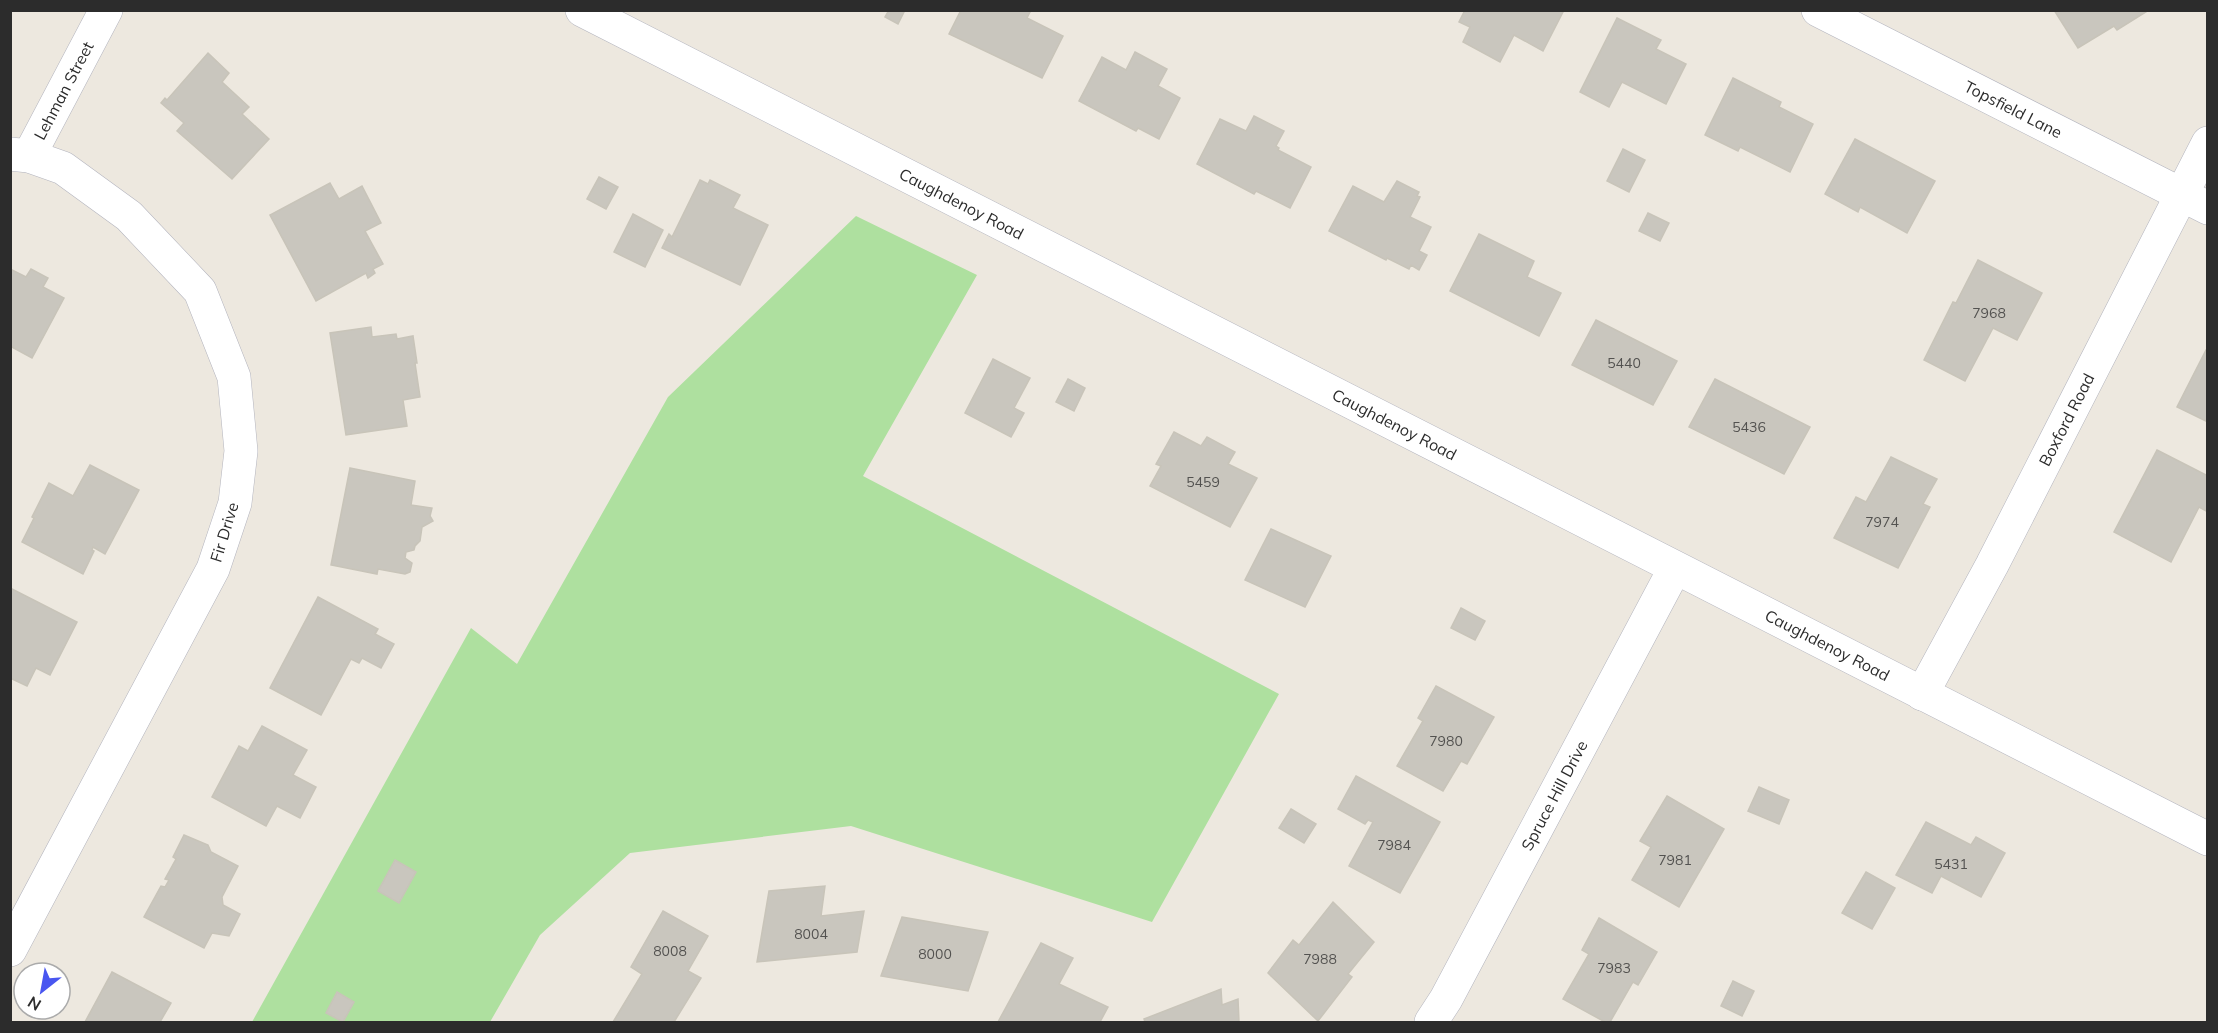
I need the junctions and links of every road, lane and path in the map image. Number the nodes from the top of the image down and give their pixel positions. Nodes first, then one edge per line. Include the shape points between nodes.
1 (106, 10) edge
2 (582, 10) edge
3 (1818, 10) edge
4 (2208, 143) edge
5 (20, 155) edge
6 (2194, 201) edge
7 (1675, 568) junction
8 (1922, 694) junction
9 (2208, 839) edge
10 (10, 950) edge
11 (1431, 1023) edge

1 - 5 street, Lehman Street
2 - 7 street, Caughdenoy Road
3 - 6 street, Topsfield Lane
4 - 6 street, Boxford Road
5 - 10 street, Fir Drive via 63,168 129,216 200,291 234,377 241,451 235,503 213,569
6 - 8 street, Boxford Road
7 - 8 street, Caughdenoy Road
7 - 11 street, Spruce Hill Drive
8 - 9 street, Caughdenoy Road

